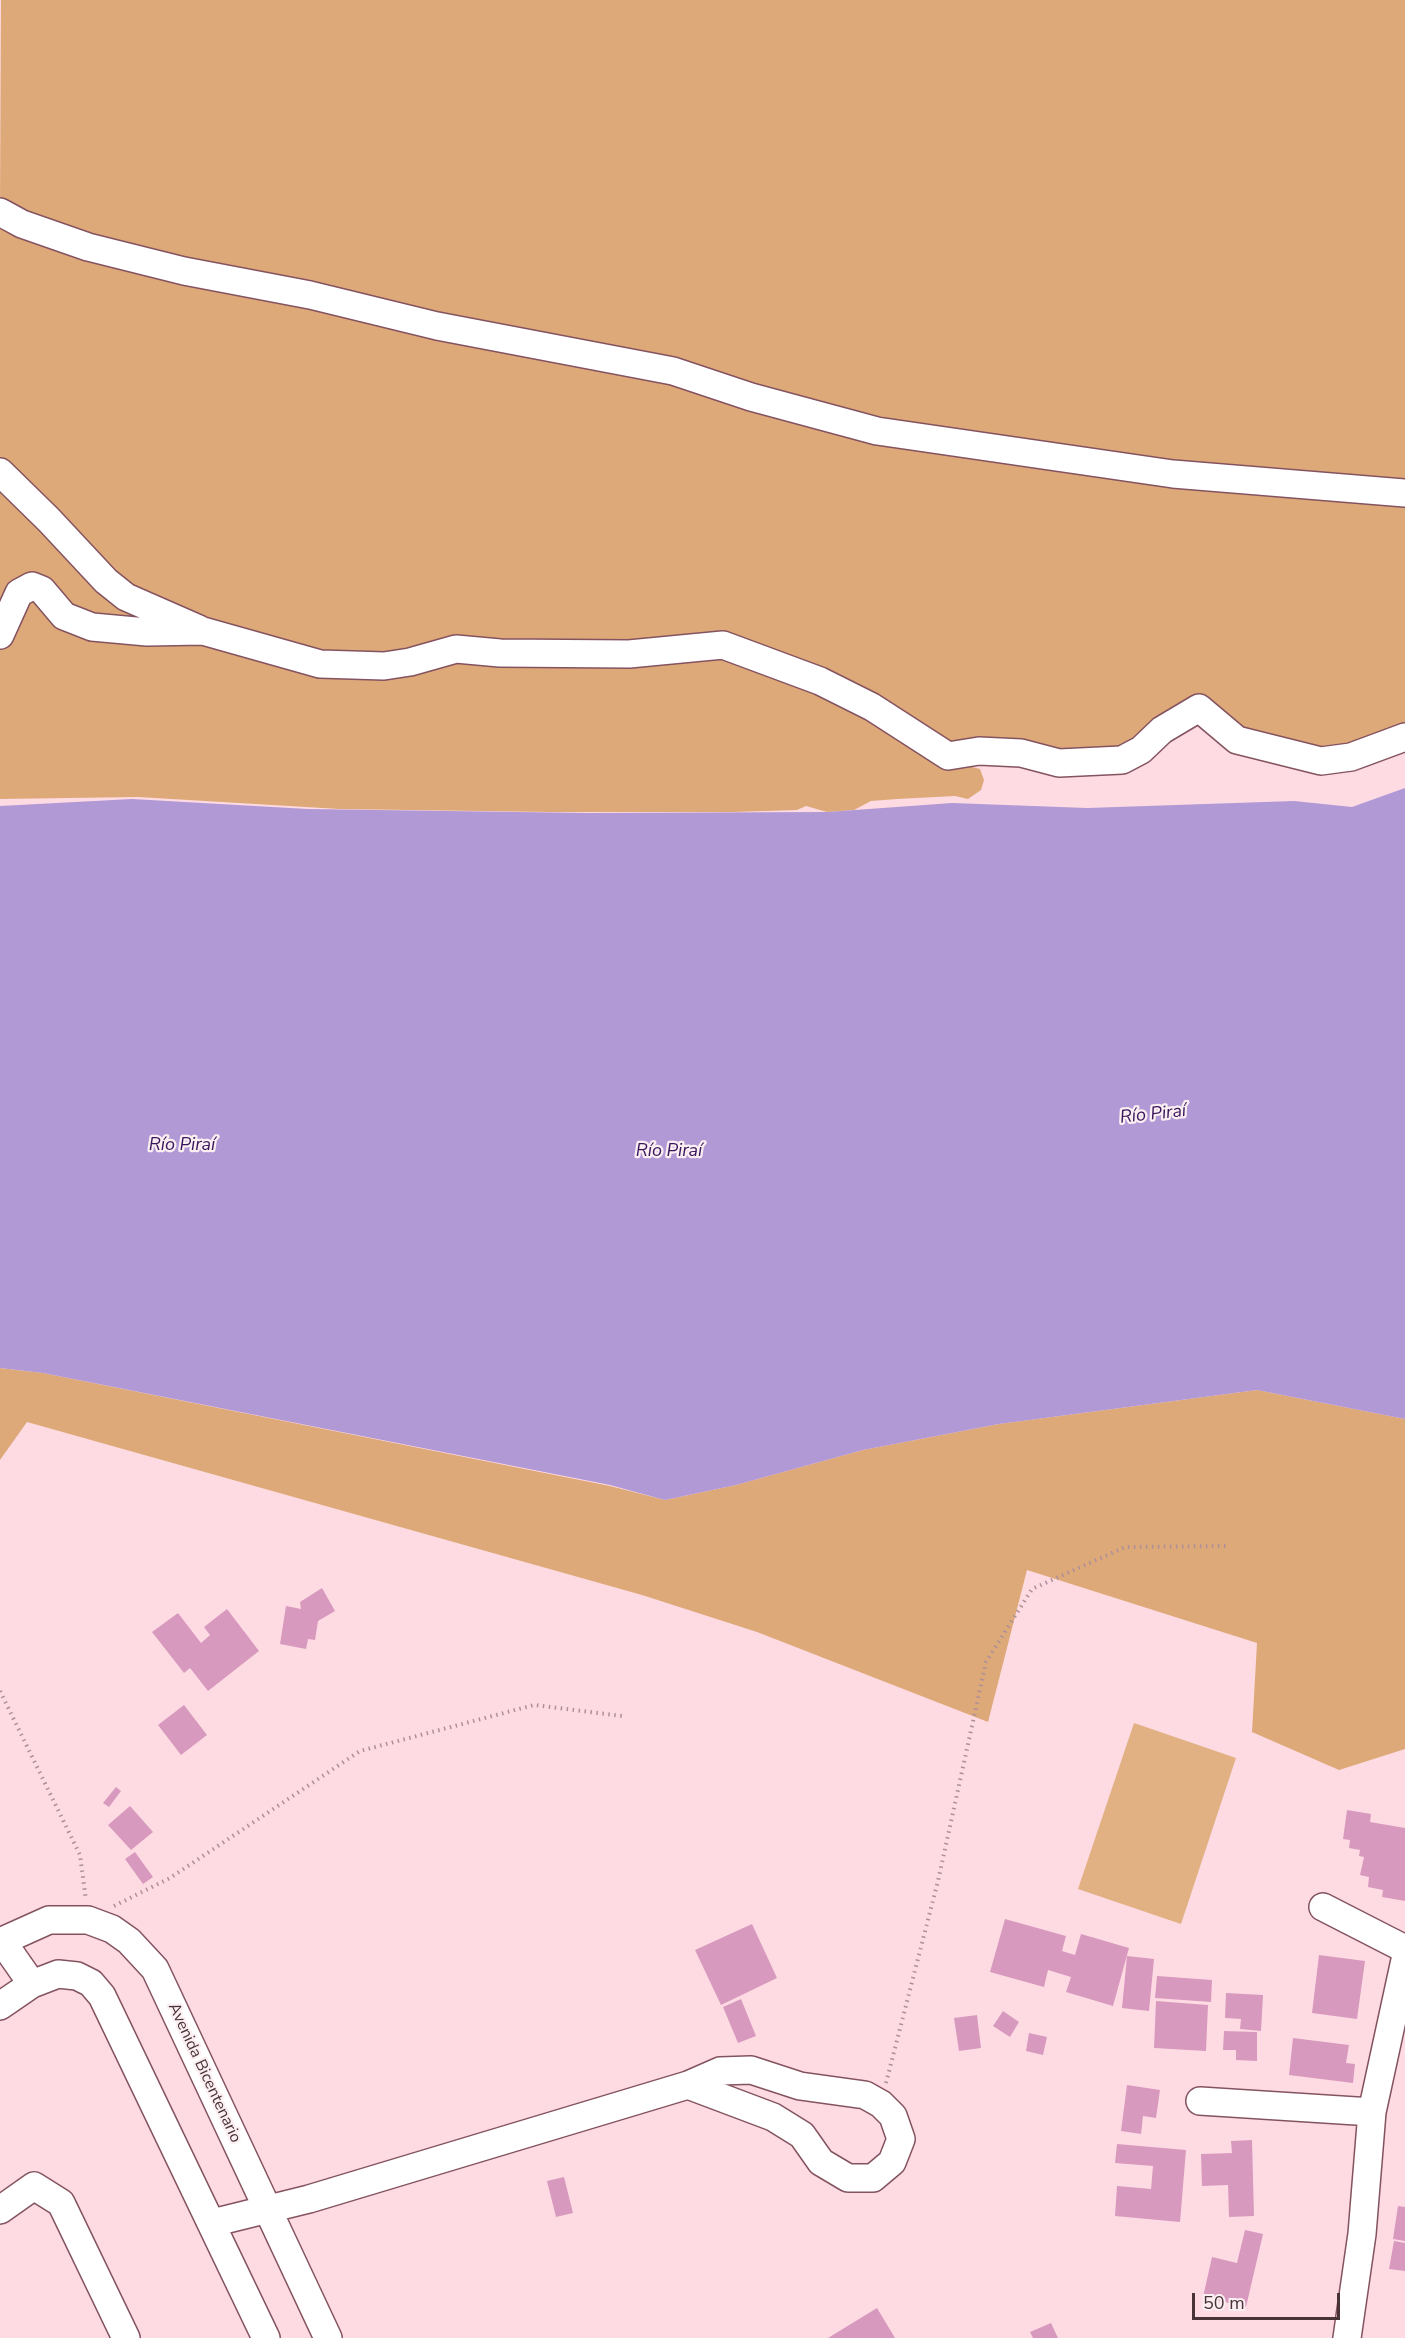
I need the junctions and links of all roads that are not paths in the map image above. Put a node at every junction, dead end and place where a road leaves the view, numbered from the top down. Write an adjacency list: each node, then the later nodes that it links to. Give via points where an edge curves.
1 (0, 212): 3 (street, via 22,224 88,247 184,271 673,372 878,431 1173,474)
2 (0, 472): 4 (street, via 126,597)
3 (1405, 493)
4 (203, 631): 5 (street, via 147,632 92,627 64,616 42,590 32,586 20,593); 6 (street, via 320,664 384,666 456,649 629,654 723,645 820,681 872,707 948,756 979,751 1021,753 1059,763 1122,760 1199,708 1237,740 1321,761 1351,757)
5 (0, 635)
6 (1405, 737)
7 (1323, 1906): 9 (street)
8 (1, 1941): 11 (street); 17 (street, Avenida Bicentenario, via 49,1920 88,1920 129,1941 155,1969)
9 (1405, 1949)
10 (1405, 1960): 15 (street)
11 (32, 1984): 12 (street); 18 (street, via 58,1974 77,1976 91,1983 102,1996)
12 (0, 2006)
13 (688, 2085): 13 (street, via 773,2117 802,2135 821,2162 848,2178 873,2178 892,2162 901,2139 893,2116 865,2095 800,2086 751,2070 720,2071); 17 (street)
14 (1200, 2101): 15 (street)
15 (1372, 2112): 22 (street, via 1362,2234)
16 (0, 2210): 19 (street, via 34,2186 62,2203)
17 (267, 2211): 18 (street); 21 (street, Avenida Bicentenario)
18 (212, 2223): 20 (street)
19 (126, 2338)
20 (266, 2338)
21 (328, 2338)
22 (1347, 2338)

